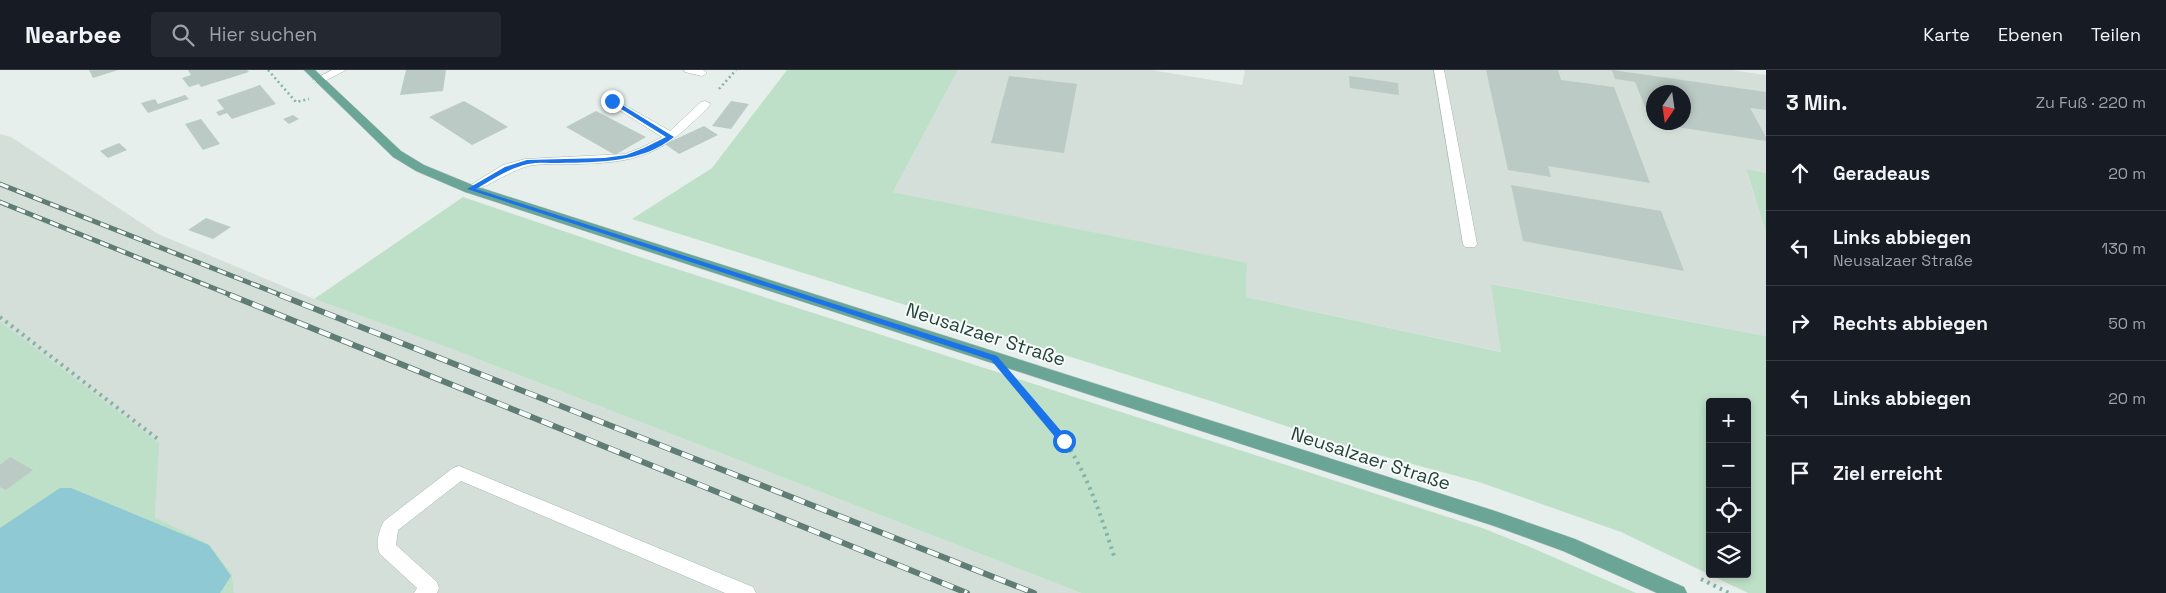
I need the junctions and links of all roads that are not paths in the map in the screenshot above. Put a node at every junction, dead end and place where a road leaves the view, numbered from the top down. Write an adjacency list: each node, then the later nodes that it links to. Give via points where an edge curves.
1 (341, 70): 5 (street)
2 (689, 70): 4 (street)
3 (1439, 70): 10 (street)
4 (702, 73)
5 (314, 75): 9 (main road, Neusalzaer Straße, via 397,154 420,168)
6 (612, 101): 8 (street)
7 (705, 104): 8 (street)
8 (671, 137): 9 (street, via 627,156 604,160 529,162 507,168)
9 (470, 189): 13 (main road, Neusalzaer Straße, via 1495,519 1569,545)
10 (1470, 244)
11 (430, 591): 12 (street, via 386,548 390,526 458,473)
12 (746, 593)
13 (1677, 593)

